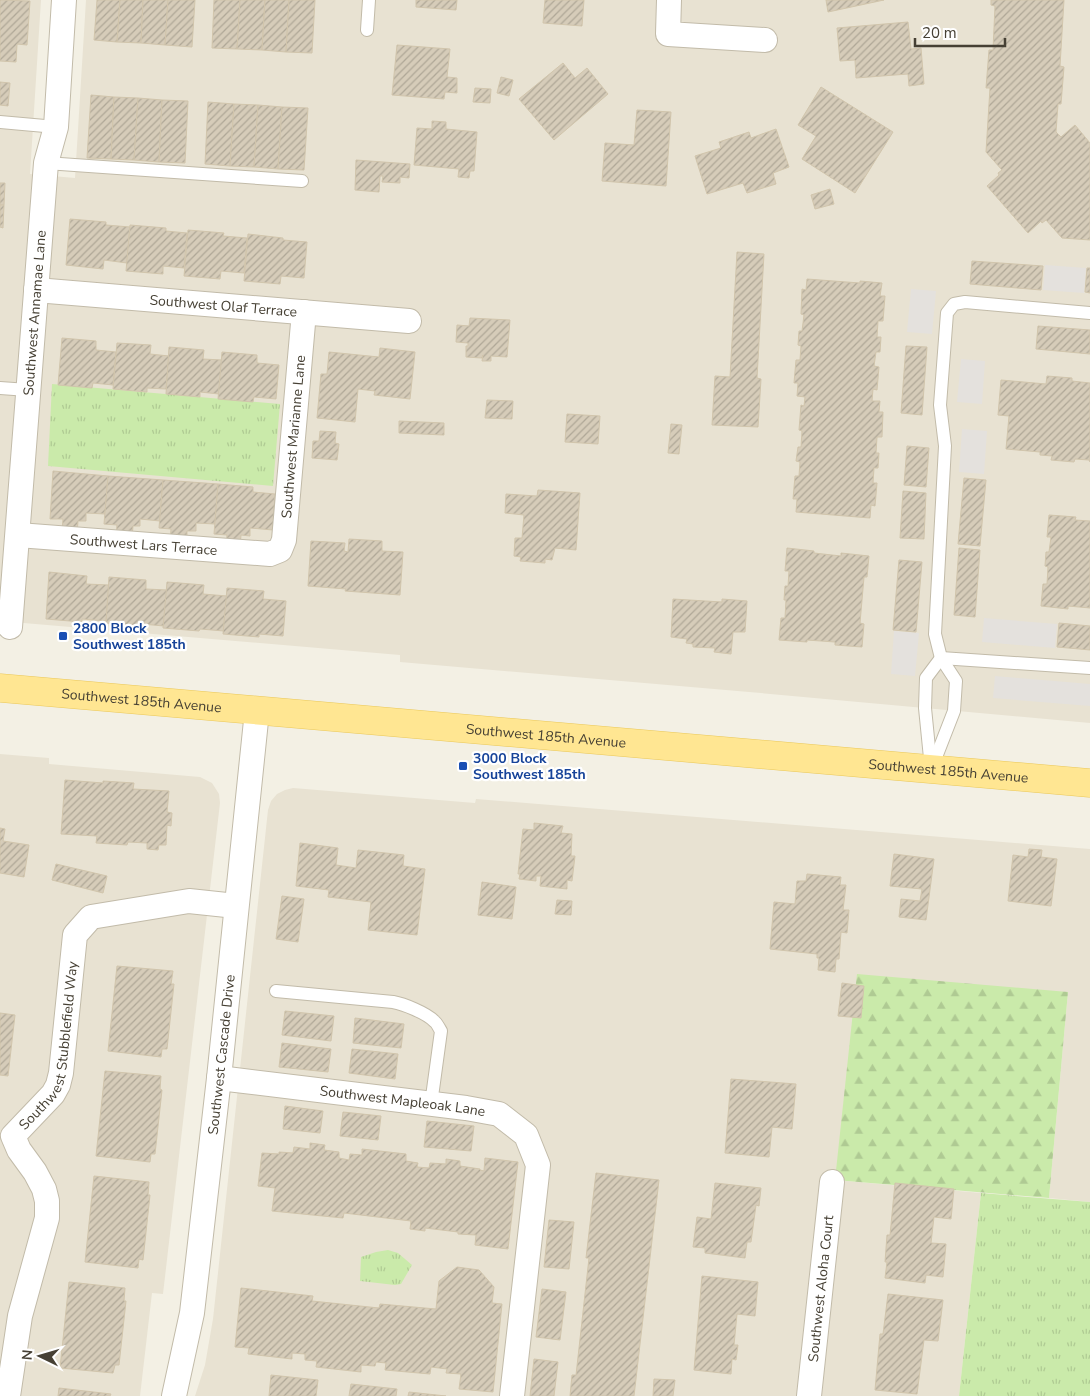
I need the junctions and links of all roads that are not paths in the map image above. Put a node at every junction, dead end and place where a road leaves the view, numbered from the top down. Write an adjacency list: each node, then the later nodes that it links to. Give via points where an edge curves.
1 (64, 0): 7 (street, Southwest Annamae Lane)
2 (369, 0): 4 (lane)
3 (669, 0): 5 (street, via 668,34)
4 (367, 30)
5 (765, 40)
6 (0, 122): 7 (lane)
7 (56, 127): 8 (street, Southwest Annamae Lane)
8 (46, 163): 9 (lane); 10 (street, Southwest Annamae Lane)
9 (302, 181)
10 (36, 290): 11 (street, Southwest Olaf Terrace); 15 (street, Southwest Annamae Lane)
11 (304, 312): 13 (street, Southwest Olaf Terrace); 17 (street, Southwest Marianne Lane, via 284,540 280,550)
12 (1090, 313): 19 (lane, via 966,302 954,304 947,313 940,405 945,446 935,634)
13 (409, 321)
14 (0, 388): 15 (lane)
15 (28, 390): 16 (street, Southwest Annamae Lane)
16 (18, 535): 17 (street, Southwest Lars Terrace); 18 (street, Southwest Annamae Lane)
17 (270, 554)
18 (10, 627)
19 (941, 658): 20 (lane); 23 (lane, via 926,678 925,708); 23 (lane, via 956,681 954,711)
20 (1090, 668)
21 (0, 688): 22 (main road, Southwest 185th Avenue)
22 (257, 711): 23 (main road, Southwest 185th Avenue); 25 (street, Southwest Cascade Drive)
23 (931, 770): 24 (main road, Southwest 185th Avenue)
24 (1090, 783)
25 (236, 906): 27 (street, Southwest Cascade Drive); 29 (street, Southwest Stubblefield Way, via 189,901 91,917 75,935 58,1085 53,1094)
26 (276, 990): 28 (lane, via 393,1002 435,1021 441,1031)
27 (219, 1078): 28 (street, Southwest Mapleoak Lane); 32 (street, Southwest Cascade Drive, via 192,1313)
28 (431, 1104): 33 (street, Southwest Mapleoak Lane, via 499,1114 526,1135 538,1165)
29 (6, 1136): 31 (street, Southwest Stubblefield Way, via 35,1172 47,1201 47,1218 20,1316)
30 (832, 1182): 34 (street, Southwest Aloha Court)
31 (8, 1396)
32 (174, 1396)
33 (512, 1396)
34 (809, 1396)

